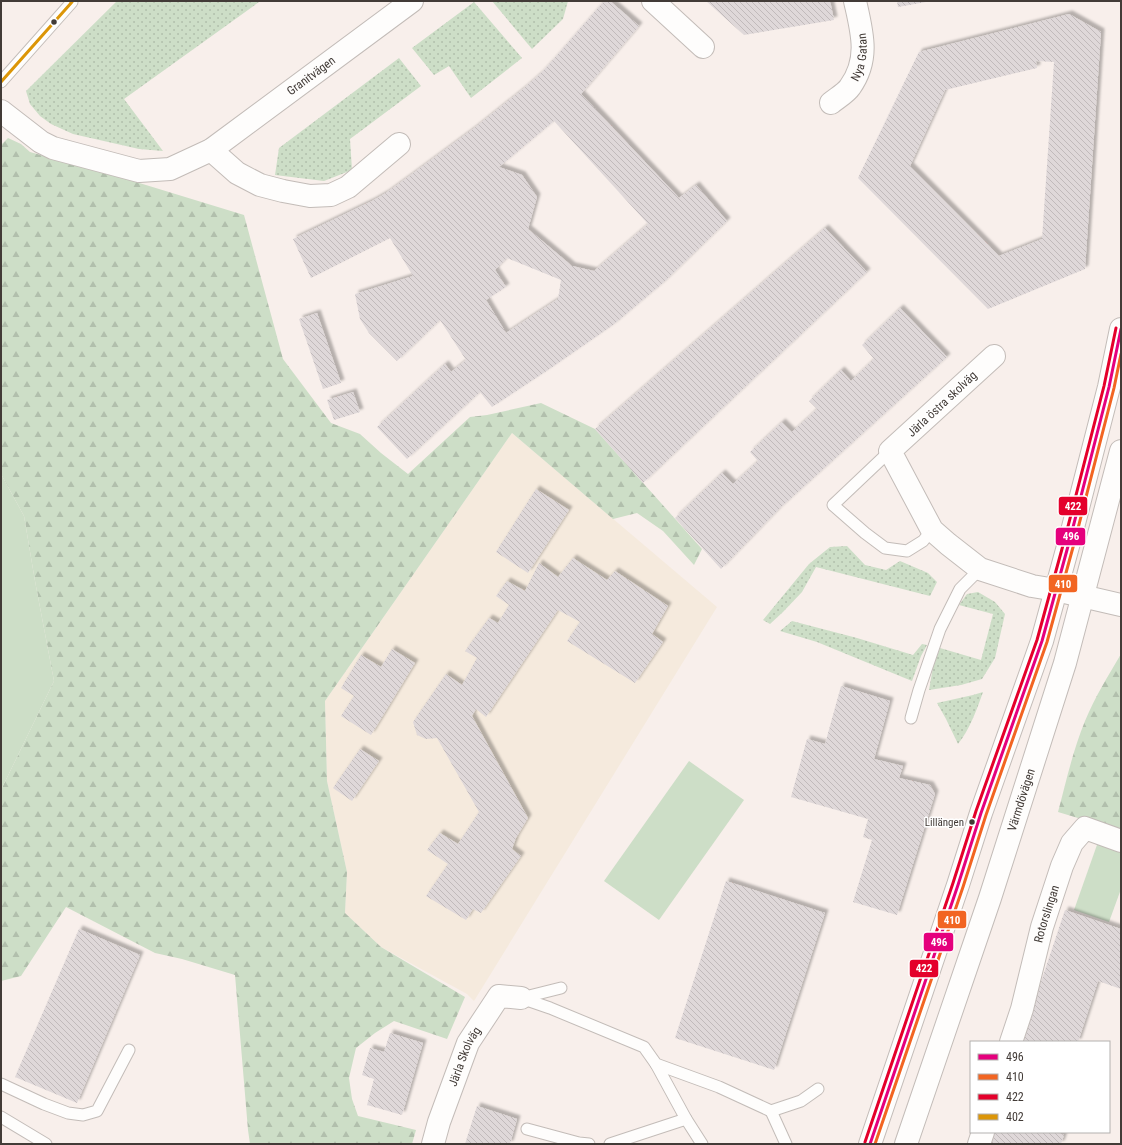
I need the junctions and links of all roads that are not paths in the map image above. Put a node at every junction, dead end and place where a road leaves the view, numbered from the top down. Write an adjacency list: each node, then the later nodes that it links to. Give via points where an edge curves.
1 (70, 1): 6 (lane, via 72,2)
2 (412, 1): 10 (street, Granitvägen)
3 (653, 1): 5 (street)
4 (855, 1): 7 (street, Nya Gatan, via 863,46 859,71 849,88)
5 (703, 46)
6 (1, 82)
7 (831, 103)
8 (1, 111): 10 (street, Granitvägen, via 41,142 53,148 139,170 170,169)
9 (399, 144): 10 (street, via 348,187 330,195 310,196 260,184 237,173)
10 (211, 150)
11 (1121, 329): 17 (street, via 1109,387)
12 (994, 356): 13 (street, Järla östra skolväg)
13 (890, 451): 15 (street); 15 (lane, Järla östra skolväg, via 834,505 885,548 907,551 923,541)
14 (1121, 451): 18 (street, Värmdövägen)
15 (932, 530): 16 (street)
16 (980, 569): 17 (street, via 1032,586); 20 (lane, via 960,589 940,629)
17 (1056, 590): 18 (street); 40 (street, via 1042,641 981,813)
18 (1083, 596): 19 (street); 41 (street, Värmdövägen, via 1065,663 992,890)
19 (1121, 605)
20 (911, 718)
21 (1121, 841): 24 (street, Rotorslingan, via 1085,828 1072,843 1042,927)
22 (561, 988): 23 (lane)
23 (521, 998): 26 (lane, via 644,1047); 35 (street, Järla Skolväg, via 499,996 468,1043)
24 (1011, 1041)
25 (128, 1050): 27 (lane, via 97,1110 83,1115 68,1113 44,1104)
26 (656, 1064): 29 (lane, via 719,1087); 31 (lane)
27 (1, 1084)
28 (818, 1089): 29 (lane, via 801,1101)
29 (771, 1111): 39 (lane)
30 (1, 1116): 34 (lane)
31 (686, 1119): 37 (lane); 38 (lane)
32 (527, 1129): 36 (lane)
33 (983, 1133): 42 (street)
34 (46, 1144)
35 (433, 1144)
36 (589, 1144)
37 (610, 1144)
38 (702, 1144)
39 (786, 1144)
40 (870, 1144)
41 (906, 1144)
42 (979, 1144)

